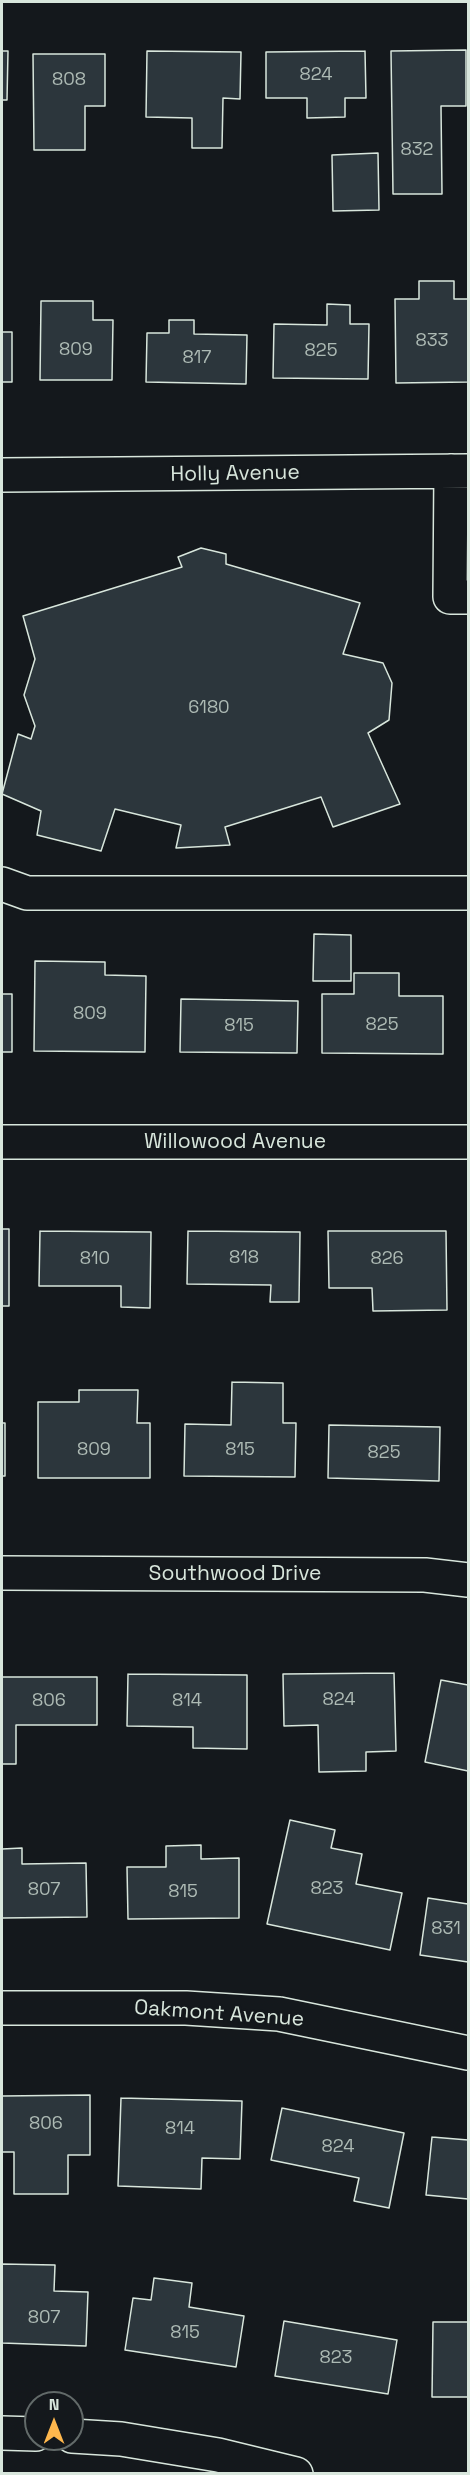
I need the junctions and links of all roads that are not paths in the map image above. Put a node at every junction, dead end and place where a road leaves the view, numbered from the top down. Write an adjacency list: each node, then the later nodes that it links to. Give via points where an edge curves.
1 (460, 471): 2 (street, Holly Avenue); 3 (street, via 450,597)
2 (2, 475)
3 (468, 597)
4 (2, 885): 5 (street, via 27,893)
5 (468, 893)
6 (2, 1142): 7 (street, Willowood Avenue)
7 (468, 1142)
8 (2, 1573): 9 (street, Southwood Drive, via 402,1575)
9 (468, 1581)
10 (2, 2008): 11 (street, Oakmont Avenue, via 186,2008 279,2014)
11 (468, 2053)
12 (2, 2433): 13 (street)
13 (24, 2434)
14 (84, 2437): 15 (street, via 218,2455)
15 (296, 2474)

